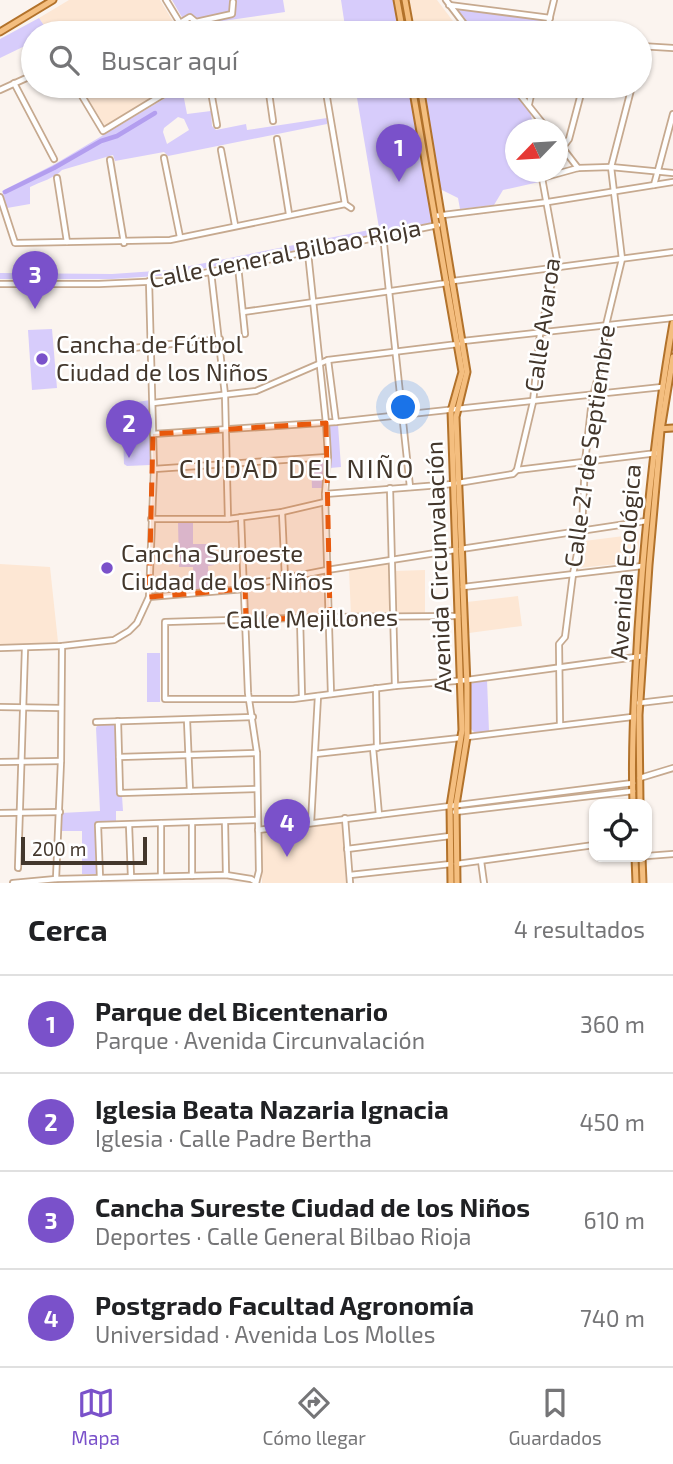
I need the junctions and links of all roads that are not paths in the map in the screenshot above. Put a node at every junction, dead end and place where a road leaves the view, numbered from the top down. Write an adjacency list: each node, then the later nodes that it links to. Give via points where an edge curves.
1 (53, 0): 8 (main road)
2 (166, 0): 10 (street)
3 (397, 0): 12 (main road)
4 (405, 0): 13 (main road)
5 (554, 0): 9 (street)
6 (233, 2): 11 (street, via 232,14)
7 (447, 2): 9 (street); 14 (street)
8 (43, 3): 16 (main road)
9 (550, 18): 15 (street)
10 (179, 21)
11 (200, 21)
12 (401, 21)
13 (409, 21)
14 (462, 21)
15 (549, 21)
16 (0, 32)
17 (652, 47): 18 (street)
18 (673, 48)
19 (21, 80): 20 (street)
20 (14, 83): 21 (street); 22 (street)
21 (0, 90)
22 (21, 96)
23 (22, 98): 45 (street)
24 (83, 98): 25 (street, via 103,131)
25 (157, 98)
26 (212, 98): 39 (street)
27 (270, 98): 38 (street)
28 (327, 98): 57 (street)
29 (415, 98): 60 (main road, Avenida Circunvalación)
30 (422, 98): 60 (main road, Avenida Circunvalación)
31 (524, 98): 35 (street)
32 (530, 98): 35 (street)
33 (580, 98): 41 (street)
34 (629, 98): 47 (street, Calle 21 de Septiembre)
35 (529, 104): 37 (street)
36 (673, 114): 49 (street)
37 (540, 119)
38 (274, 121)
39 (217, 125)
40 (277, 139): 59 (street)
41 (568, 140)
42 (221, 150): 61 (street)
43 (568, 156): 48 (street)
44 (164, 158): 64 (street)
45 (54, 159)
46 (110, 160): 66 (street)
47 (611, 167): 48 (street); 49 (street); 54 (street, Calle 21 de Septiembre)
48 (578, 169): 56 (street, Calle Avaroa, via 542,178)
49 (658, 170): 50 (street); 53 (street)
50 (673, 173)
51 (57, 178): 65 (street)
52 (673, 182): 53 (street, Calle General Bilbao Rioja)
53 (654, 185): 54 (street, Calle General Bilbao Rioja)
54 (614, 190): 56 (street, Calle General Bilbao Rioja); 69 (street, Calle 21 de Septiembre)
55 (0, 197): 65 (street, via 15,243)
56 (548, 202): 60 (street, Calle General Bilbao Rioja); 71 (street, Calle Avaroa)
57 (345, 204): 58 (street); 59 (street)
58 (351, 208)
59 (289, 214): 61 (street)
60 (439, 215): 62 (main road, Avenida Circunvalación)
61 (235, 225): 64 (street)
62 (441, 225): 63 (street, Calle General Bilbao Rioja); 74 (main road, Avenida Circunvalación)
63 (383, 235): 68 (street, Calle General Bilbao Rioja); 76 (street)
64 (180, 237): 66 (street)
65 (68, 243): 66 (street)
66 (124, 243)
67 (673, 252): 69 (street)
68 (308, 253): 70 (street, Calle General Bilbao Rioja); 77 (street)
69 (622, 259): 71 (street); 81 (street, Calle 21 de Septiembre)
70 (238, 266): 72 (street, Calle General Bilbao Rioja); 78 (street)
71 (556, 269): 74 (street); 83 (street, Calle Avaroa)
72 (211, 272): 73 (street, Calle General Bilbao Rioja); 84 (street)
73 (149, 281): 75 (street, Calle General Bilbao Rioja); 86 (street)
74 (451, 282): 76 (street); 85 (main road, Avenida Circunvalación)
75 (0, 284)
76 (389, 290): 77 (street); 88 (street)
77 (314, 302): 78 (street); 91 (street)
78 (243, 312): 82 (street)
79 (673, 318): 81 (street)
80 (673, 323): 92 (main road, Avenida Ecológica)
81 (606, 325): 83 (street); 93 (street, Calle 21 de Septiembre)
82 (245, 334)
83 (540, 334): 85 (street); 95 (street, Calle Avaroa)
84 (220, 339): 86 (street); 94 (street)
85 (461, 343): 88 (street); 97 (main road, Avenida Circunvalación, via 467,372)
86 (151, 346): 87 (street); 96 (street)
87 (123, 349)
88 (395, 352): 90 (street); 98 (street)
89 (673, 357): 102 (main road, Avenida Ecológica)
90 (328, 360): 91 (street); 99 (street)
91 (321, 362): 94 (street, via 256,391); 100 (street)
92 (662, 387): 93 (street); 102 (main road, Avenida Ecológica)
93 (593, 394): 95 (street); 107 (street, Calle 21 de Septiembre)
94 (225, 395): 96 (street); 103 (street)
95 (533, 402): 97 (street); 110 (street, Calle Avaroa)
96 (153, 403): 104 (street)
97 (454, 411): 98 (street); 111 (main road, Avenida Circunvalación)
98 (402, 416): 99 (street); 112 (street)
99 (336, 422): 100 (street)
100 (326, 423): 103 (street); 106 (street)
101 (673, 428): 102 (main road)
102 (658, 429): 105 (main road, Avenida Ecológica)
103 (226, 430): 104 (street); 108 (street)
104 (153, 434): 109 (street)
105 (655, 453): 107 (street); 120 (main road, Avenida Ecológica); 139 (main road, Avenida Ecológica)
106 (328, 457): 108 (street); 114 (street)
107 (584, 462): 110 (street); 121 (street, Calle 21 de Septiembre)
108 (227, 464): 109 (street); 119 (street)
109 (154, 469): 118 (street)
110 (517, 470): 111 (street)
111 (456, 483): 112 (street); 122 (main road, Avenida Circunvalación)
112 (410, 487): 113 (street)
113 (390, 488): 114 (street); 123 (street)
114 (325, 494): 115 (street)
115 (325, 502): 116 (street); 125 (street)
116 (282, 512): 117 (street); 127 (street)
117 (241, 517): 119 (street); 128 (street)
118 (151, 519): 119 (street); 130 (street)
119 (228, 519)
120 (646, 521): 121 (street); 124 (main road, Avenida Ecológica)
121 (582, 529): 122 (street); 126 (street, Calle 21 de Septiembre)
122 (458, 549): 123 (street); 129 (main road, Avenida Circunvalación); 131 (main road, Avenida Circunvalación)
123 (391, 559): 125 (street); 133 (street)
124 (642, 566): 126 (street); 139 (main road, Avenida Ecológica)
125 (327, 569): 127 (street); 132 (street)
126 (573, 574): 129 (street); 140 (street, Calle 21 de Septiembre)
127 (285, 578): 128 (street)
128 (245, 587): 130 (street); 135 (street)
129 (462, 587): 141 (main road, Avenida Circunvalación)
130 (149, 597): 136 (street, via 136,623 120,637)
131 (458, 616): 133 (street, Calle Mejillones); 141 (main road, Avenida Circunvalación)
132 (330, 617): 133 (street, Calle Mejillones); 134 (street, Calle Mejillones); 144 (street)
133 (393, 617): 142 (street)
134 (300, 618): 135 (street, Calle Mejillones); 147 (street)
135 (246, 620): 146 (street); 146 (street, Calle Mejillones, via 165,622 165,699)
136 (62, 646): 138 (street); 152 (street)
137 (0, 648): 138 (street)
138 (24, 649): 151 (street)
139 (640, 656): 140 (street); 149 (main road, Avenida Ecológica); 153 (main road, Avenida Ecológica)
140 (559, 667): 141 (street); 158 (street, Calle 21 de Septiembre)
141 (464, 680): 142 (street); 159 (main road, Avenida Circunvalación)
142 (395, 686): 143 (street)
143 (376, 688): 144 (street); 160 (street)
144 (331, 694): 145 (street)
145 (318, 696): 147 (street); 162 (street)
146 (250, 697): 147 (street); 154 (street)
147 (302, 697)
148 (673, 699): 149 (street)
149 (639, 704): 169 (main road, Avenida Ecológica)
150 (0, 707): 151 (street)
151 (23, 707): 152 (street); 167 (street)
152 (61, 708): 165 (street)
153 (632, 717): 158 (street); 170 (main road, Avenida Ecológica)
154 (253, 718): 155 (street); 161 (street)
155 (187, 720): 156 (street); 163 (street)
156 (118, 721): 157 (street); 164 (street)
157 (96, 722)
158 (559, 725): 159 (street)
159 (464, 737): 160 (street); 176 (main road, Avenida Circunvalación)
160 (375, 748): 162 (street); 180 (street)
161 (257, 753): 163 (street); 171 (street)
162 (315, 754): 186 (street)
163 (188, 755): 164 (street); 172 (street)
164 (119, 757): 172 (street, via 120,793)
165 (61, 761): 167 (street); 177 (street)
166 (0, 762): 167 (street)
167 (22, 762): 179 (street)
168 (673, 768): 169 (street)
169 (640, 778): 175 (main road, Avenida Ecológica)
170 (633, 783): 173 (main road, Avenida Ecológica); 176 (street)
171 (257, 789): 172 (street); 182 (street)
172 (190, 791)
173 (633, 791): 174 (main road, Avenida Ecológica); 176 (street)
174 (633, 799)
175 (640, 799)
176 (451, 808): 180 (street); 189 (main road, Avenida Circunvalación); 197 (main road, Avenida Circunvalación)
177 (60, 812): 179 (street); 204 (street)
178 (0, 813): 179 (street)
179 (20, 813): 198 (street)
180 (379, 815): 181 (street)
181 (345, 818): 186 (street); 191 (street)
182 (258, 820): 183 (street); 188 (street)
183 (225, 822): 185 (street); 199 (street)
184 (161, 823): 185 (street); 187 (street); 201 (street)
185 (192, 823): 202 (street)
186 (311, 823): 188 (street)
187 (129, 825): 203 (street); 205 (street, via 98,825)
188 (258, 830): 207 (street)
189 (450, 836): 191 (street); 197 (main road, Avenida Circunvalación)
190 (589, 846): 194 (street)
191 (347, 849): 200 (street)
192 (673, 855): 193 (street)
193 (652, 856)
194 (481, 861): 197 (street); 211 (street)
195 (635, 862): 212 (main road)
196 (645, 862): 213 (main road)
197 (454, 864): 200 (street); 209 (main road, Avenida Circunvalación); 210 (main road, Avenida Circunvalación)
198 (18, 867)
199 (226, 875): 202 (street); 207 (street, via 251,878)
200 (349, 875): 208 (street)
201 (161, 876): 202 (street); 203 (street)
202 (192, 876)
203 (131, 877): 205 (street)
204 (57, 878): 205 (street); 206 (street)
205 (100, 878)
206 (13, 883)
207 (256, 883)
208 (350, 883)
209 (452, 883)
210 (457, 883)
211 (484, 883)
212 (636, 883)
213 (643, 883)

